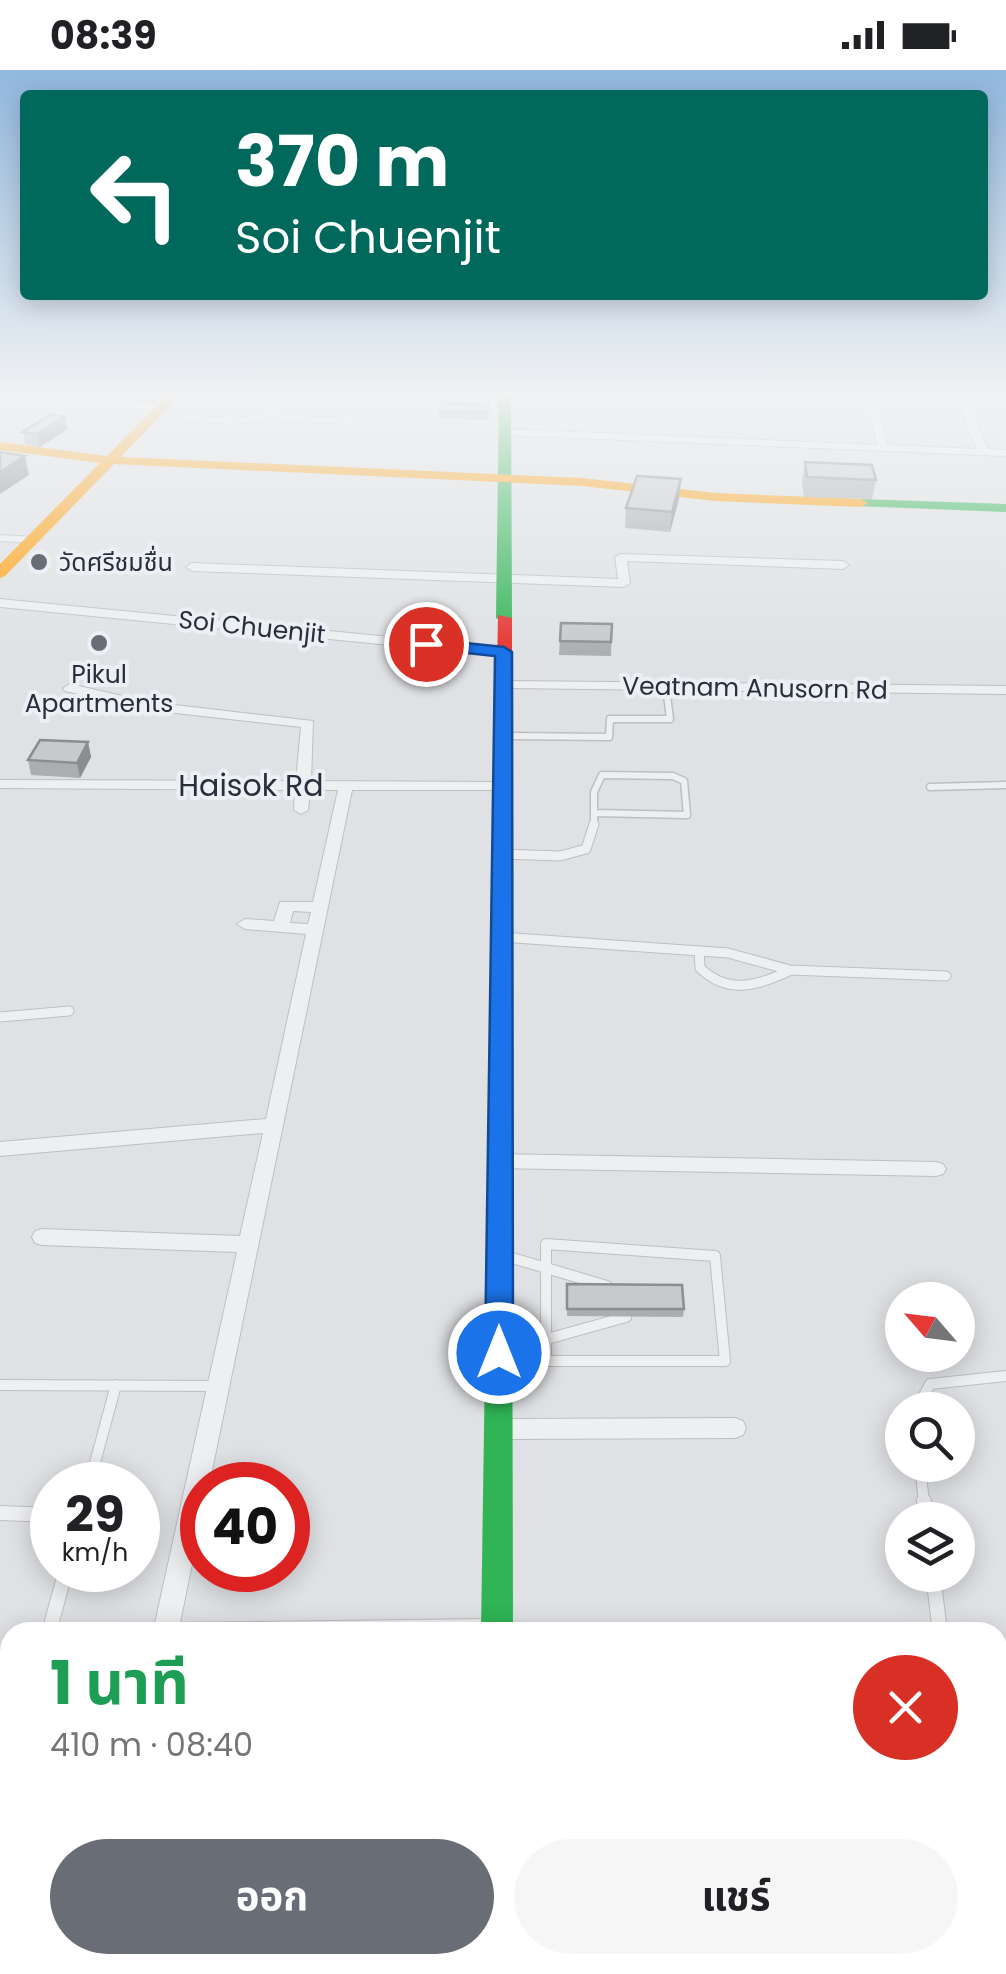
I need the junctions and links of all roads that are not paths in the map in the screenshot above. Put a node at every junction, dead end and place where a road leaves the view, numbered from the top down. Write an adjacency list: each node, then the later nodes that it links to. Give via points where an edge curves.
1 (88, 483): 6 (street)
2 (504, 483): 10 (street)
3 (590, 483): 4 (street, via 715,497)
4 (1006, 508)
5 (0, 538): 6 (street)
6 (32, 540): 9 (street)
7 (843, 566): 10 (street, via 621,558 624,583)
8 (192, 567): 10 (street)
9 (0, 573)
10 (504, 581): 12 (street)
11 (0, 603): 12 (street, Soi Chuenjit)
12 (504, 652): 13 (street)
13 (503, 686): 14 (street, Veatnam Anusorn Rd); 17 (street)
14 (666, 687): 16 (street, Veatnam Anusorn Rd); 17 (lane, via 670,719 610,719 609,736)
15 (70, 688): 19 (street, via 150,706 308,724)
16 (1006, 690)
17 (503, 736): 21 (street)
18 (0, 784): 19 (street, Haisok Rd)
19 (304, 786): 20 (street, Haisok Rd); 24 (street)
20 (346, 786): 21 (street, Haisok Rd); 27 (street)
21 (502, 786): 26 (street)
22 (1006, 786): 23 (lane)
23 (930, 787)
24 (301, 810)
25 (596, 813): 25 (lane, via 594,786 602,775 680,777 686,787 686,814); 26 (lane, via 592,843 576,853)
26 (502, 854): 31 (street)
27 (320, 908): 29 (street, via 277,905); 30 (street)
28 (245, 924): 29 (street)
29 (281, 927): 30 (street)
30 (316, 930): 37 (street)
31 (500, 937): 32 (lane); 39 (street)
32 (699, 950): 33 (lane); 33 (lane, via 700,968 722,986 759,985)
33 (790, 970): 34 (lane)
34 (946, 976)
35 (69, 1011): 36 (lane)
36 (0, 1017)
37 (274, 1125): 38 (street); 42 (street)
38 (0, 1149)
39 (500, 1161): 40 (street); 43 (street)
40 (936, 1169)
41 (42, 1237): 42 (street)
42 (248, 1244): 50 (street)
43 (499, 1254): 44 (lane); 46 (street)
44 (546, 1267): 45 (lane); 45 (lane, via 624,1292 626,1317); 45 (lane, via 546,1244 715,1256 726,1361 546,1361)
45 (546, 1340): 46 (lane)
46 (499, 1353): 53 (street)
47 (1006, 1376): 51 (lane, via 970,1376 930,1384)
48 (0, 1384): 49 (lane)
49 (116, 1385): 50 (lane); 54 (lane)
50 (218, 1386): 60 (street)
51 (926, 1392)
52 (735, 1428): 53 (street)
53 (498, 1430): 61 (street)
54 (95, 1462)
55 (0, 1513): 56 (lane)
56 (30, 1514)
57 (60, 1592): 59 (lane)
58 (935, 1592): 62 (lane)
59 (52, 1622)
60 (168, 1622)
61 (497, 1622)
62 (939, 1622)

